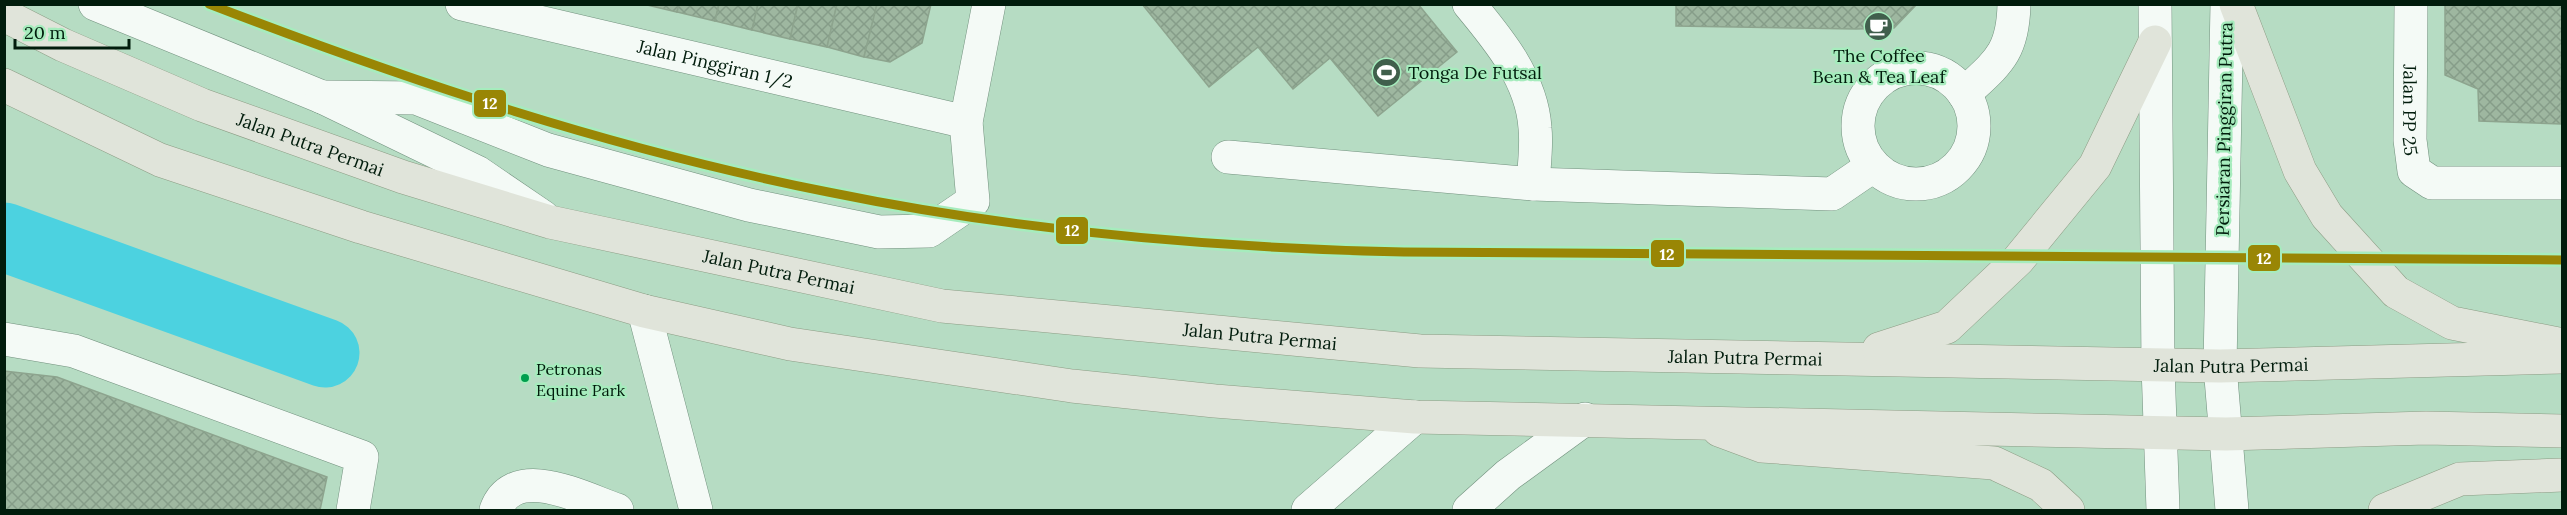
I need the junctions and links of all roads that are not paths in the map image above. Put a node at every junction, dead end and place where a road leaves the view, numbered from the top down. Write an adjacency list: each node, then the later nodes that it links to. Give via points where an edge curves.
1 (95, 4): 14 (street)
2 (989, 4): 15 (street)
3 (1469, 4): 19 (street, via 1496,37 1527,88 1535,128)
4 (2014, 4): 13 (street, via 2014,28 2002,58)
5 (2155, 4): 11 (street)
6 (2227, 4): 27 (street, Persiaran Pinggiran Putra)
7 (2236, 4): 23 (main road, via 2300,171 2327,216 2396,292 2452,322)
8 (2411, 4): 18 (street, Jalan PP 25, via 2410,140 2414,171 2432,183)
9 (463, 5): 15 (street, Jalan Pinggiran 1/2)
10 (4, 15): 20 (main road, Jalan Putra Permai, via 202,105 403,177)
11 (2156, 42): 24 (main road, via 2095,166 2018,260 1947,327); 26 (street)
12 (4, 85): 21 (main road, via 160,160 361,227)
13 (1964, 94): 17 (street, via 1972,111 1974,130 1959,165 1944,177 1926,184 1906,184 1888,178); 17 (street, via 1942,75 1914,68 1896,71 1879,81 1859,112 1858,131)
14 (322, 97): 15 (street, via 416,98 548,150 749,205 879,232 929,231 973,201); 20 (street, via 477,172)
15 (966, 122)
16 (1228, 157): 19 (street)
17 (1873, 166): 19 (street, via 1832,194)
18 (2562, 183)
19 (1533, 184)
20 (550, 222): 24 (main road, Jalan Putra Permai, via 942,306 1420,351)
21 (644, 311): 28 (main road, via 790,344 1072,386); 39 (street)
22 (4, 339): 36 (street, via 74,351 362,457)
23 (2562, 345)
24 (1854, 357): 26 (main road, Jalan Putra Permai)
25 (2562, 357): 27 (main road, Jalan Putra Permai)
26 (2158, 366): 27 (main road, Jalan Putra Permai); 31 (street)
27 (2220, 366): 33 (street, Persiaran Pinggiran Putra)
28 (1415, 417): 29 (main road); 40 (street)
29 (1585, 419): 30 (main road); 41 (street, via 1508,475)
30 (1700, 422): 31 (main road); 42 (main road, via 1762,446 1994,463 2042,485)
31 (2160, 431): 33 (main road); 43 (street)
32 (2562, 431): 33 (main road, via 2426,428)
33 (2226, 434): 44 (street, Persiaran Pinggiran Putra)
34 (2562, 475): 45 (main road, via 2460,479)
35 (545, 499): 37 (street, via 529,485 516,487 505,494); 38 (street)
36 (353, 510)
37 (496, 510)
38 (617, 510)
39 (696, 510)
40 (1308, 510)
41 (1469, 510)
42 (2067, 510)
43 (2163, 510)
44 (2232, 510)
45 (2385, 510)

